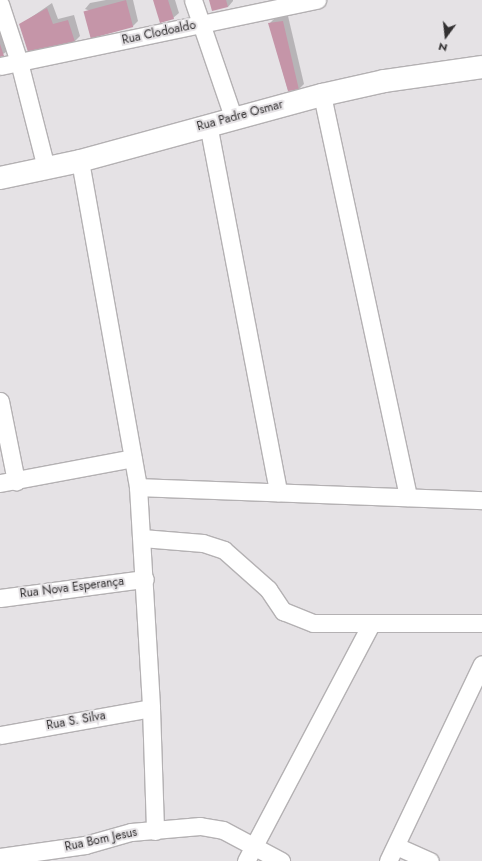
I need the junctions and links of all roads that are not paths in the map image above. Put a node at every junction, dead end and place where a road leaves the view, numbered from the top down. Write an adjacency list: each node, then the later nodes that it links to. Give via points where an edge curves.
1 (194, 0): 4 (street)
2 (317, 0): 4 (street, Rua Clodoaldo)
3 (0, 4): 5 (street)
4 (201, 24): 5 (street, Rua Clodoaldo); 9 (street)
5 (20, 62): 6 (street, Rua Clodoaldo); 12 (street)
6 (0, 66)
7 (482, 67): 8 (street, Rua Padre Osmar, via 384,81)
8 (322, 94): 9 (street, Rua Padre Osmar); 19 (street)
9 (233, 117): 10 (street, Rua Padre Osmar)
10 (208, 124): 11 (street, Rua Padre Osmar); 18 (street)
11 (80, 161): 12 (street, Rua Padre Osmar); 15 (street)
12 (46, 168): 13 (street, Rua Padre Osmar)
13 (0, 178)
14 (0, 401): 16 (street)
15 (133, 458): 16 (street); 17 (street)
16 (8, 482)
17 (138, 487): 18 (street); 21 (street)
18 (278, 492): 19 (street)
19 (408, 497): 20 (street)
20 (482, 500)
21 (142, 538): 22 (street); 25 (street, via 203,543 224,550 268,588 283,611 313,623)
22 (145, 579): 23 (street, Rua Nova Esperança); 27 (street)
23 (0, 598)
24 (482, 623): 25 (street)
25 (372, 624): 31 (street)
26 (482, 664): 30 (street)
27 (151, 708): 28 (street, Rua S. Silva); 29 (street)
28 (0, 735)
29 (155, 831): 31 (street, Rua Bom Jesus, via 200,826 222,830); 32 (street, Rua Bom Jesus, via 131,832 84,845)
30 (396, 846): 34 (street); 35 (street)
31 (249, 854): 33 (street, Rua Bom Jesus)
32 (0, 857)
33 (281, 861)
34 (388, 861)
35 (430, 861)

